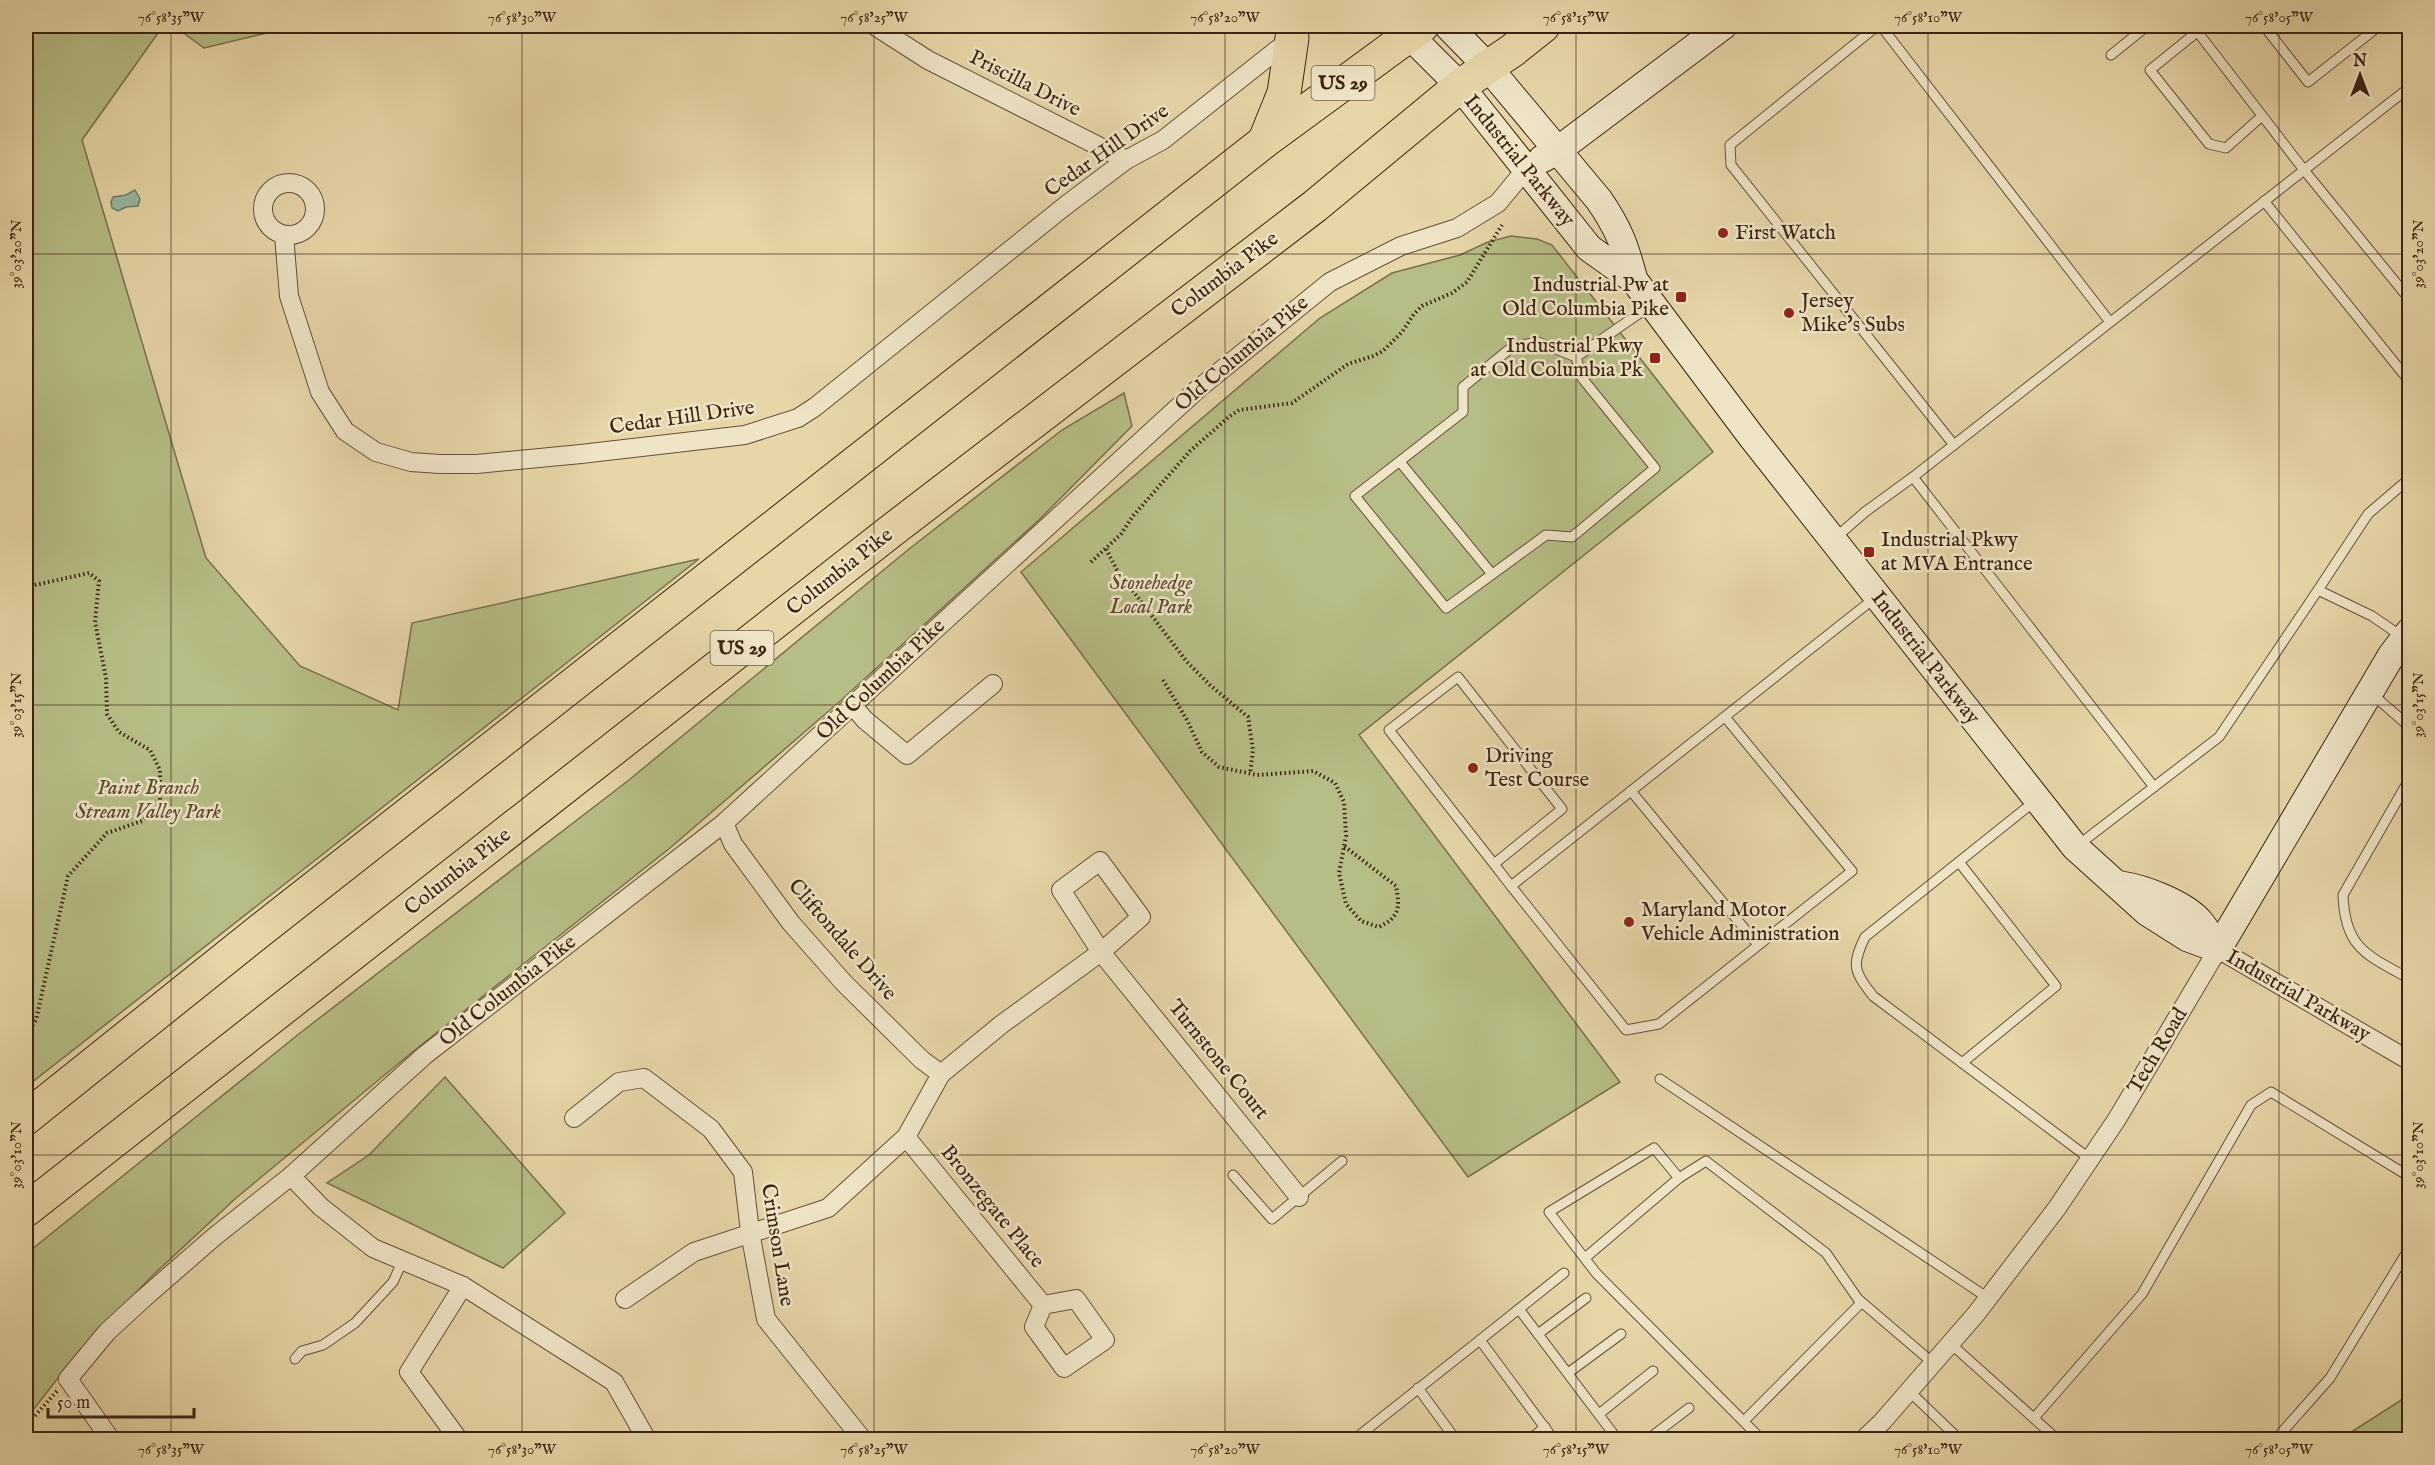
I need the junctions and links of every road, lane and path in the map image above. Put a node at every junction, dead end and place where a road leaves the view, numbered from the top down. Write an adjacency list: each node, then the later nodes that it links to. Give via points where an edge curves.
1 (875, 26): 21 (street, Priscilla Drive, via 928,60)
2 (1448, 26): 15 (street, Industrial Parkway)
3 (1486, 26): 13 (path)
4 (1543, 26): 15 (highway, Columbia Pike / US 29)
5 (1723, 26): 20 (street, Old Columbia Pike)
6 (1879, 26): 30 (lane); 33 (lane, via 1730,145 1731,165)
7 (2147, 26): 14 (lane)
8 (2264, 26): 9 (lane, via 2308,82)
9 (2379, 26)
10 (2195, 29): 18 (lane); 18 (lane, via 2150,70 2209,144 2226,148)
11 (1416, 30): 16 (street, Industrial Parkway); 19 (highway, US 29)
12 (1300, 32): 19 (highway, via 1284,93); 21 (street, Cedar Hill Drive, via 1163,140)
13 (1490, 32)
14 (2111, 55)
15 (1488, 67): 16 (highway, Columbia Pike / US 29); 20 (street, Industrial Parkway)
16 (1460, 86): 22 (street, Industrial Parkway); 81 (highway, Columbia Pike / US 29, via 1315,206 891,531)
17 (2409, 87): 23 (lane)
18 (2262, 116): 23 (lane)
19 (1264, 141): 71 (highway, US 29)
20 (1558, 150): 22 (street, Old Columbia Pike); 27 (street, Industrial Parkway, via 1612,220 1624,243)
21 (1126, 160): 26 (street, Cedar Hill Drive, via 798,418 722,438 477,464 411,462 376,452 345,431 320,392 289,296)
22 (1526, 169): 27 (street, Industrial Parkway, via 1589,248); 48 (street, Old Columbia Pike, via 1498,203 1457,228 1401,246 1321,289 1198,388)
23 (2304, 170): 24 (lane); 28 (lane)
24 (2264, 201): 30 (lane); 32 (lane)
25 (1502, 225): 38 (path, via 1462,287 1422,306 1383,351 1347,364 1292,403 1239,410 1230,416 1190,452)
26 (284, 235)
27 (1634, 280): 29 (street, Industrial Parkway)
28 (2409, 300)
29 (1652, 304): 31 (lane); 37 (street, Industrial Parkway)
30 (2110, 322): 33 (lane)
31 (1576, 357): 34 (lane, via 1538,342 1512,347 1463,387 1463,412); 40 (lane, via 1582,378 1655,468 1572,537 1546,535)
32 (2409, 382)
33 (1954, 445): 35 (lane)
34 (1400, 462): 40 (lane); 40 (lane, via 1355,496 1446,608)
35 (1913, 477): 37 (lane); 53 (lane)
36 (2409, 478): 42 (lane, via 2368,514)
37 (1833, 540): 43 (street, Industrial Parkway)
38 (1106, 549): 39 (path); 51 (path, via 1117,570 1187,662 1248,717 1253,750)
39 (1091, 562)
40 (1492, 574)
41 (26, 587): 66 (path, via 89,573 99,581 95,622 106,678 107,714 119,732 150,750 160,771 160,806 142,821 107,833 68,876 36,1020)
42 (2318, 590): 44 (lane); 53 (lane, via 2219,737)
43 (1877, 597): 49 (lane); 55 (street, Industrial Parkway)
44 (2407, 635): 47 (street, Tech Road)
45 (1163, 680): 51 (path, via 1202,752 1219,767)
46 (993, 684): 48 (street, via 907,755)
47 (2370, 692): 50 (lane); 63 (street, Tech Road)
48 (853, 706): 56 (street, Old Columbia Pike)
49 (1725, 717): 54 (lane); 62 (lane, via 1852,871)
50 (2409, 727)
51 (1250, 774): 57 (path, via 1313,771 1335,783 1344,802)
52 (2409, 778): 65 (lane, via 2343,895 2350,937 2367,954)
53 (2154, 787): 58 (lane)
54 (1631, 791): 61 (lane); 62 (lane)
55 (2037, 800): 58 (street, Industrial Parkway); 59 (lane)
56 (724, 823): 69 (street, Cliftondale Drive, via 733,843 791,923 844,983); 77 (street, Old Columbia Pike, via 425,1055)
57 (1344, 846): 57 (path, via 1339,873 1346,904 1361,921 1379,927 1392,921 1400,904 1396,886)
58 (2075, 847): 63 (street, Industrial Parkway, via 2116,884 2140,887 2198,920)
59 (1959, 862): 68 (lane, via 2056,986); 68 (lane, via 1865,937 1855,957 1858,977 1873,996)
60 (1494, 864): 60 (lane, via 1389,730 1458,677 1562,809); 61 (lane)
61 (1512, 886): 62 (lane, via 1626,1030 1659,1024)
62 (1758, 945)
63 (2218, 949): 67 (street, Industrial Parkway); 74 (street, Tech Road)
64 (1101, 952): 64 (street, via 1061,890 1100,861 1141,917); 69 (street); 80 (street, Turnstone Court)
65 (2409, 979)
66 (26, 1035)
67 (2409, 1060)
68 (1962, 1063): 74 (lane)
69 (941, 1074): 73 (street)
70 (1660, 1079): 90 (lane)
71 (26, 1118)
72 (574, 1118): 82 (street, Crimson Lane, via 619,1082 644,1078 711,1129 742,1172)
73 (906, 1137): 82 (street, via 828,1208); 92 (street, Bronzegate Place)
74 (2090, 1159): 90 (street, Tech Road)
75 (1342, 1161): 80 (lane)
76 (1233, 1174): 80 (lane, via 1272,1219)
77 (291, 1176): 85 (street, via 321,1207 373,1248); 102 (street, Old Columbia Pike, via 144,1298 107,1332)
78 (2409, 1177): 107 (lane, via 2271,1092 2251,1105 2142,1294)
79 (1679, 1178): 84 (lane); 84 (lane, via 1654,1148 1549,1212); 91 (lane, via 1706,1161 1826,1253)
80 (1299, 1197)
81 (26, 1210)
82 (750, 1232): 89 (street, via 694,1252); 114 (street, Crimson Lane, via 766,1319)
83 (2409, 1246): 125 (lane, via 2330,1378)
84 (1585, 1258): 108 (lane)
85 (403, 1260): 87 (street); 98 (lane, via 393,1282 355,1323 323,1345 302,1351)
86 (1564, 1274): 93 (lane)
87 (463, 1286): 111 (street, via 409,1372); 113 (street, via 614,1382)
88 (1586, 1298): 94 (lane)
89 (625, 1299)
90 (1988, 1299): 97 (street, Tech Road)
91 (1862, 1303): 99 (lane); 108 (lane)
92 (1043, 1305)
93 (1519, 1309): 94 (lane); 96 (lane)
94 (1538, 1334): 101 (lane)
95 (1621, 1334): 101 (lane)
96 (1480, 1340): 103 (lane); 110 (lane)
97 (1951, 1344): 99 (street, Tech Road); 107 (lane)
98 (295, 1359)
99 (1933, 1363): 104 (street, Tech Road)
100 (1653, 1371): 106 (lane)
101 (1568, 1373): 106 (lane)
102 (68, 1379): 109 (path); 112 (street)
103 (1418, 1388): 115 (lane); 116 (lane)
104 (1909, 1391): 122 (street, Tech Road); 123 (lane)
105 (1689, 1407): 120 (lane)
106 (1599, 1414): 119 (lane)
107 (2034, 1418): 124 (lane)
108 (1744, 1421): 121 (lane)
109 (26, 1426)
110 (1545, 1427): 117 (lane); 118 (lane)
111 (449, 1435)
112 (111, 1440)
113 (648, 1440)
114 (863, 1440)
115 (1357, 1440)
116 (1456, 1440)
117 (1529, 1440)
118 (1554, 1440)
119 (1618, 1440)
120 (1647, 1440)
121 (1762, 1440)
122 (1863, 1440)
123 (1960, 1440)
124 (2058, 1440)
125 (2275, 1440)

